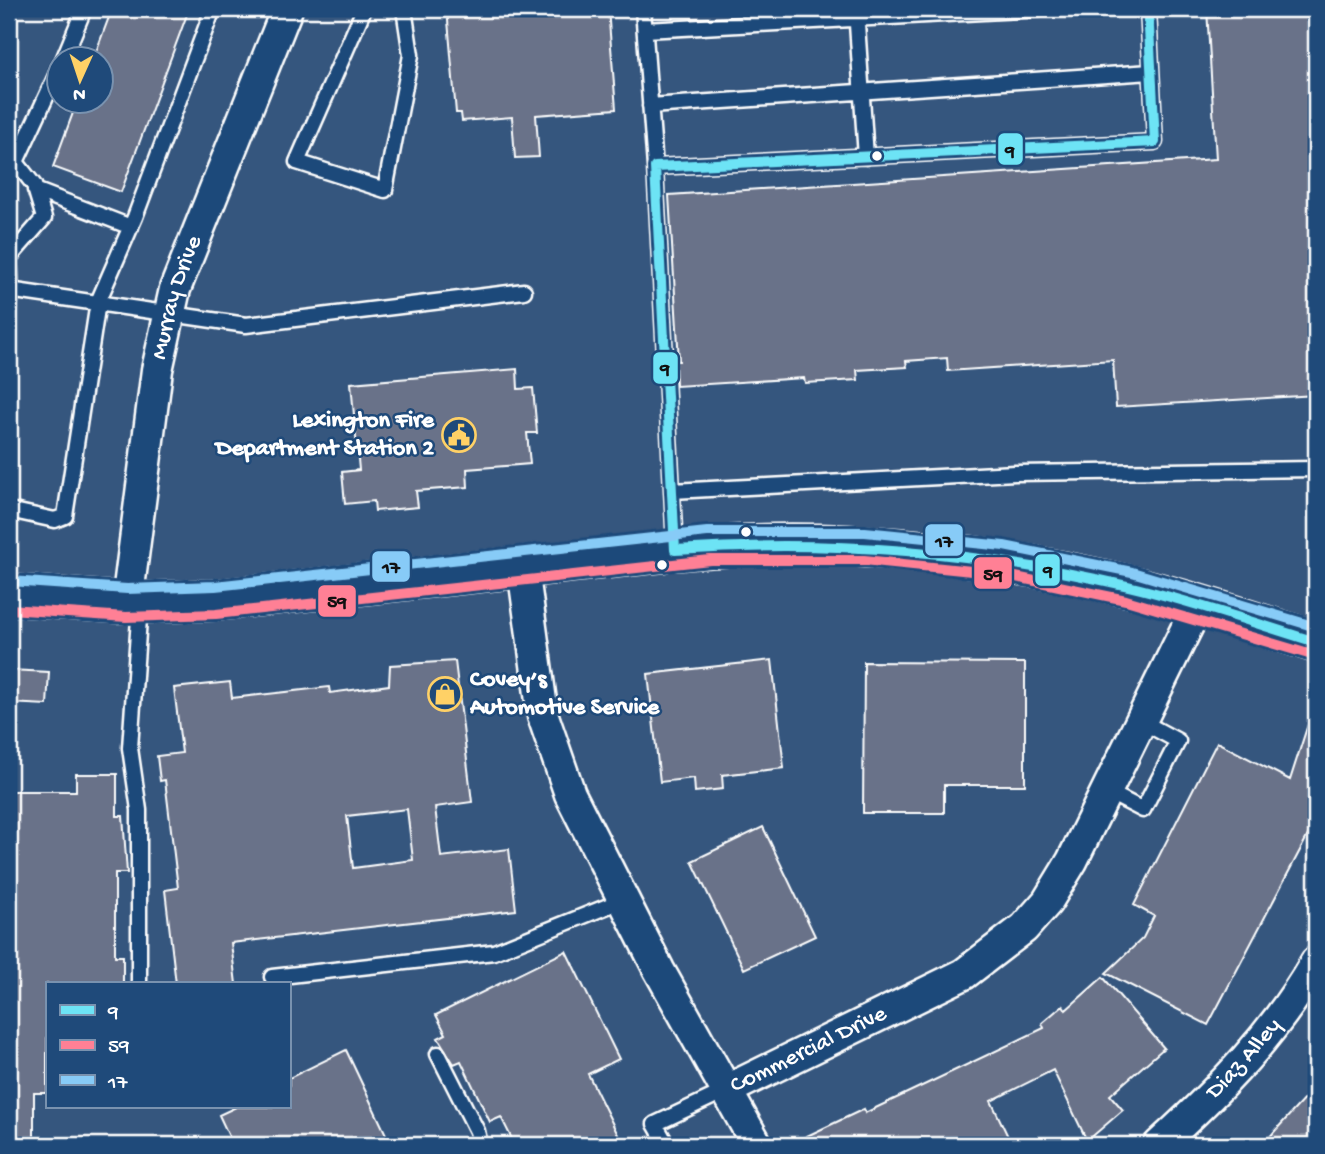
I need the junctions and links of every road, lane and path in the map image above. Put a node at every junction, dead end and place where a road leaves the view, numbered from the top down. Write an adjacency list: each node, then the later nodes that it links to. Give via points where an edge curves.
1 (84, 9): 11 (lane)
2 (213, 9): 19 (lane)
3 (286, 9): 25 (street, Murray Drive)
4 (365, 9): 5 (lane, via 297,162 385,190 411,55)
5 (404, 9)
6 (643, 9): 10 (lane)
7 (1040, 9): 9 (lane)
8 (1148, 9): 12 (lane)
9 (857, 14): 10 (lane); 13 (lane)
10 (645, 30): 15 (lane)
11 (69, 46)
12 (1151, 72): 13 (lane); 16 (lane, via 1155,142)
13 (862, 90): 15 (lane); 16 (lane)
14 (46, 97): 18 (lane, via 16,162)
15 (650, 106): 17 (lane)
16 (866, 157): 17 (lane)
17 (655, 167): 27 (lane)
18 (35, 190): 19 (lane); 20 (lane, via 44,218)
19 (131, 227): 23 (lane)
20 (9, 258): 21 (lane)
21 (10, 290): 23 (lane); 24 (lane)
22 (524, 291): 25 (lane, via 246,325)
23 (98, 302): 25 (lane); 28 (lane, via 65,516 55,520)
24 (9, 309)
25 (170, 311): 32 (street, Murray Drive, via 157,370)
26 (1316, 469): 27 (lane, via 1015,473)
27 (672, 491): 29 (lane)
28 (9, 510)
29 (668, 551): 30 (street); 33 (street, via 790,544 946,553 1016,562)
30 (523, 568): 32 (street, via 216,600); 37 (street, Commercial Drive, via 535,668 554,755)
31 (9, 595): 32 (street)
32 (133, 603): 40 (lane, via 130,748 139,810)
33 (1198, 605): 34 (street); 35 (street, Commercial Drive)
34 (1316, 642)
35 (1141, 721): 36 (street, Commercial Drive); 36 (lane, via 1178,741 1143,810)
36 (1107, 791): 42 (street, Commercial Drive, via 1047,902 1000,948 964,974)
37 (623, 900): 39 (lane, via 494,952); 42 (street, Commercial Drive)
38 (1316, 962): 46 (street, Diaz Alley, via 1269,1034)
39 (272, 977)
40 (139, 982)
41 (438, 1054): 43 (lane)
42 (727, 1090): 44 (lane, via 655,1124); 45 (street)
43 (480, 1145)
44 (667, 1145)
45 (757, 1145)
46 (1159, 1145)

